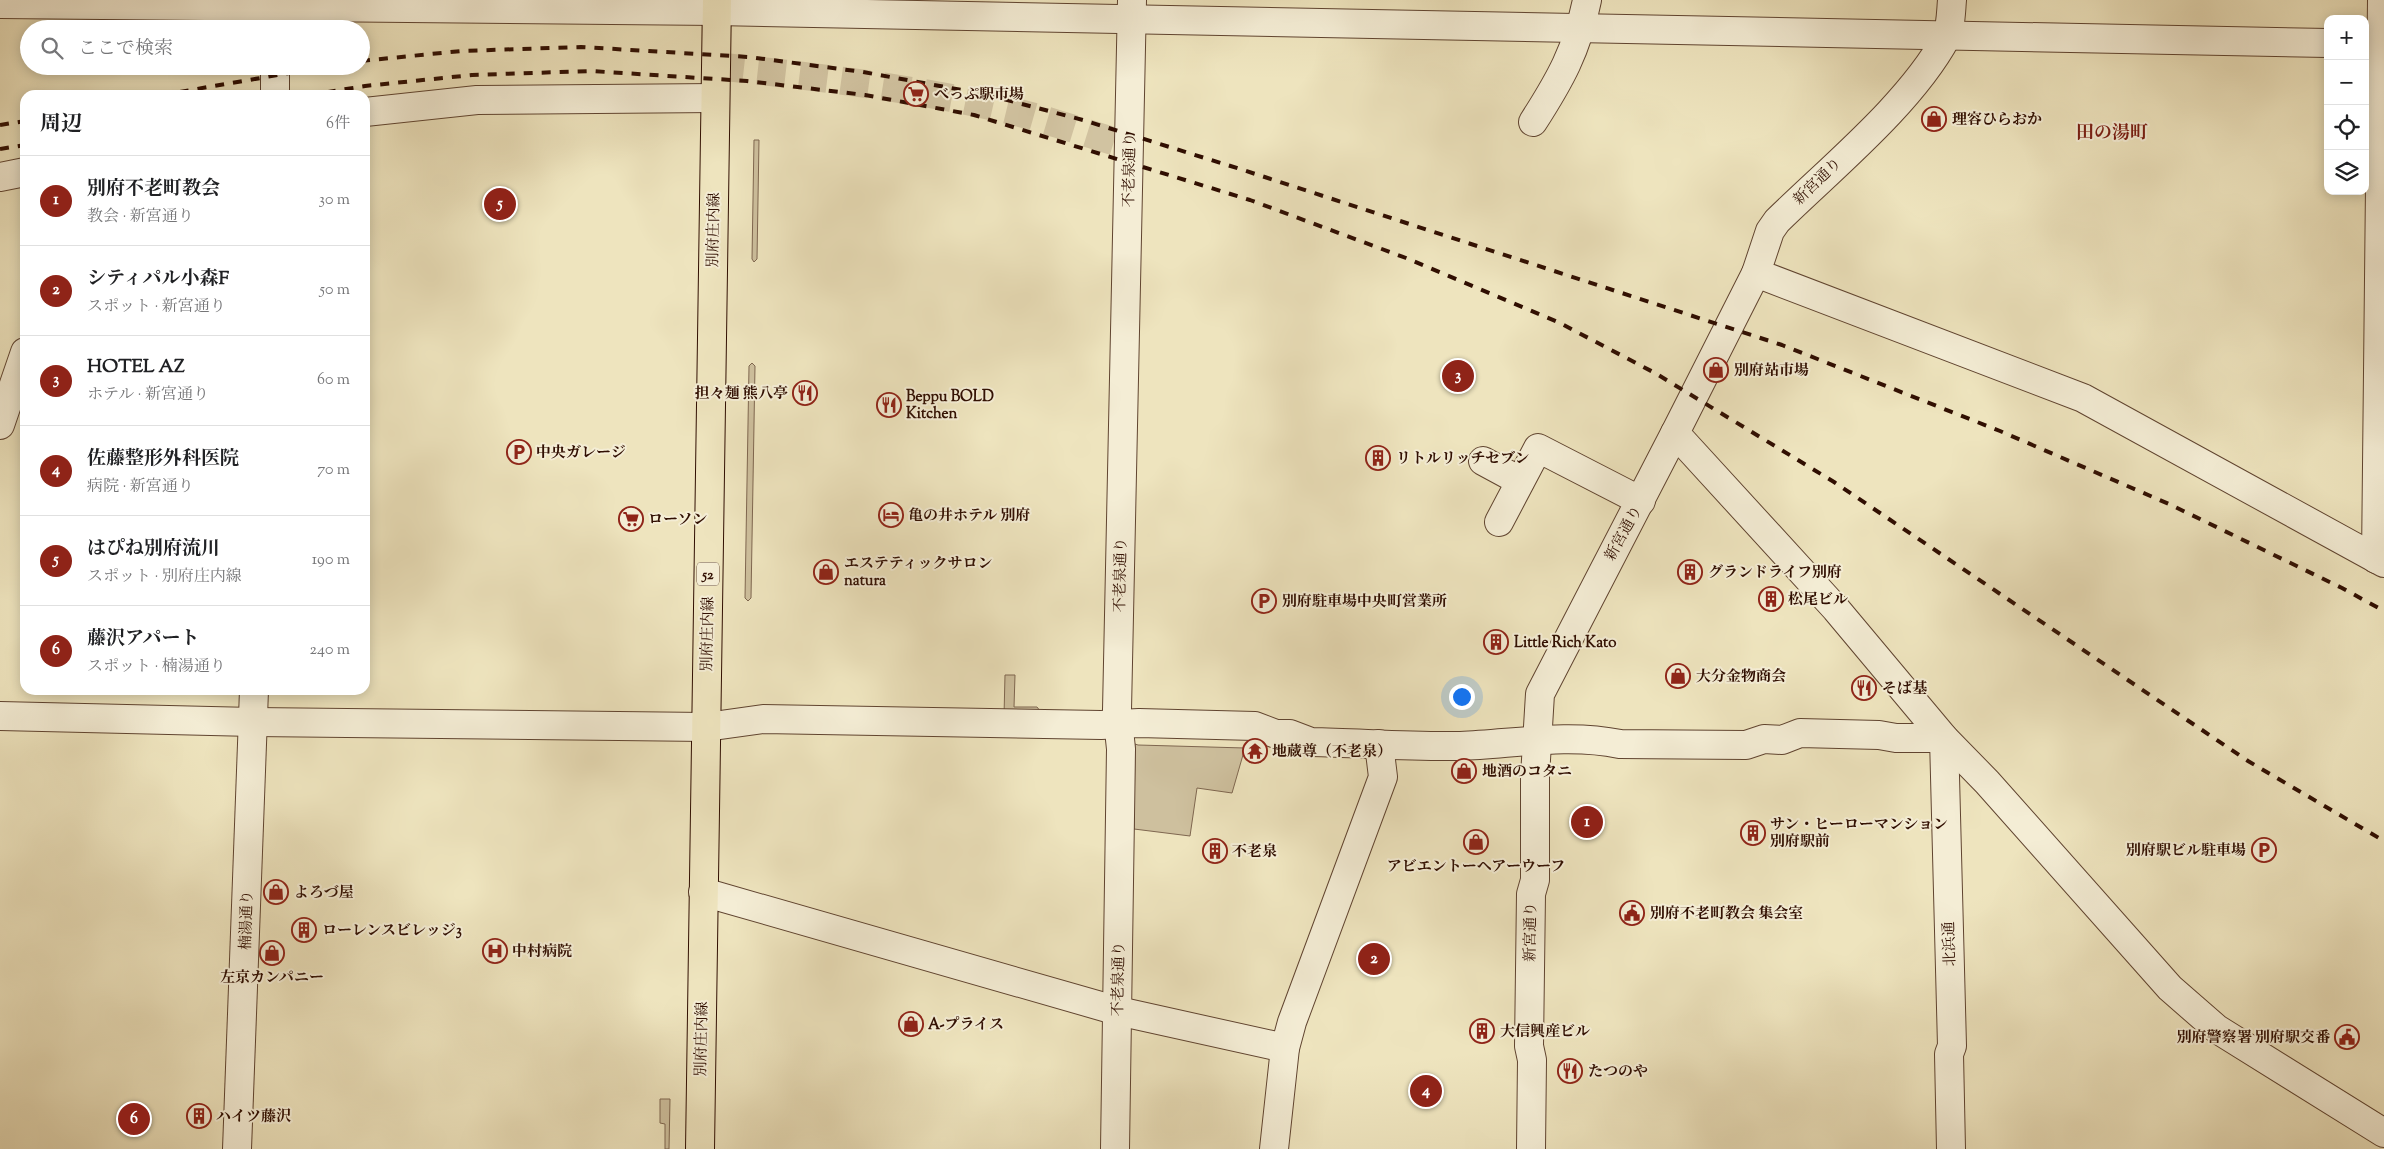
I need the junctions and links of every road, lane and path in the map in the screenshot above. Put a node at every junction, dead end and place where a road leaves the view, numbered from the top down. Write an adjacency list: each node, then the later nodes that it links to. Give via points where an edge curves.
1 (1586, 0): 8 (street)
2 (1952, 0): 9 (street, 新宮通り)
3 (2382, 0): 11 (street)
4 (0, 4): 7 (street)
5 (717, 6): 6 (street); 7 (street); 14 (main road, 別府庄内線 / 52)
6 (1132, 10): 8 (street); 31 (street, 不老泉通り)
7 (276, 12)
8 (1581, 29): 9 (street); 16 (street, via 1560,81)
9 (1947, 36): 10 (street); 19 (street, 新宮通り, via 1911,88 1777,221)
10 (2324, 42)
11 (2377, 43): 27 (street)
12 (275, 75): 13 (street)
13 (275, 90)
14 (715, 98): 15 (street, via 477,100); 32 (main road, 別府庄内線 / 52)
15 (370, 111)
16 (1533, 122)
17 (20, 173): 18 (street)
18 (0, 177)
19 (1756, 273): 22 (street, 新宮通り); 27 (street, via 2083,398)
20 (20, 367): 21 (street)
21 (0, 425)
22 (1675, 433): 25 (street, 新宮通り); 33 (street, via 1836,609)
23 (1483, 460): 24 (street)
24 (1520, 481): 25 (street, via 1538,448); 26 (street)
25 (1642, 501): 34 (street, 新宮通り, via 1624,536 1615,546 1540,694)
26 (1499, 522)
27 (2380, 561)
28 (254, 695): 30 (street, 楠湯通り)
29 (0, 716): 30 (street)
30 (253, 722): 32 (street); 40 (street, 楠湯通り)
31 (1119, 724): 32 (street, via 763,719); 35 (street, via 1255,726 1311,742); 37 (street, 不老泉通り)
32 (706, 727): 36 (main road, 別府庄内線 / 52)
33 (1944, 738): 34 (street, via 1800,733 1782,740 1764,739 1746,745 1712,746 1620,744 1601,740); 39 (street, via 2170,988 2217,1029); 45 (street, 北浜通, via 1952,1046 1949,1054)
34 (1538, 741): 35 (street, via 1462,746); 44 (street, 新宮通り, via 1531,894)
35 (1379, 744): 38 (street, via 1383,777)
36 (703, 892): 37 (street); 41 (main road, 別府庄内線 / 52)
37 (1118, 1011): 38 (street); 42 (street, 不老泉通り)
38 (1285, 1048): 43 (street)
39 (2384, 1133)
40 (237, 1149)
41 (700, 1149)
42 (1116, 1149)
43 (1274, 1149)
44 (1531, 1149)
45 (1951, 1149)

